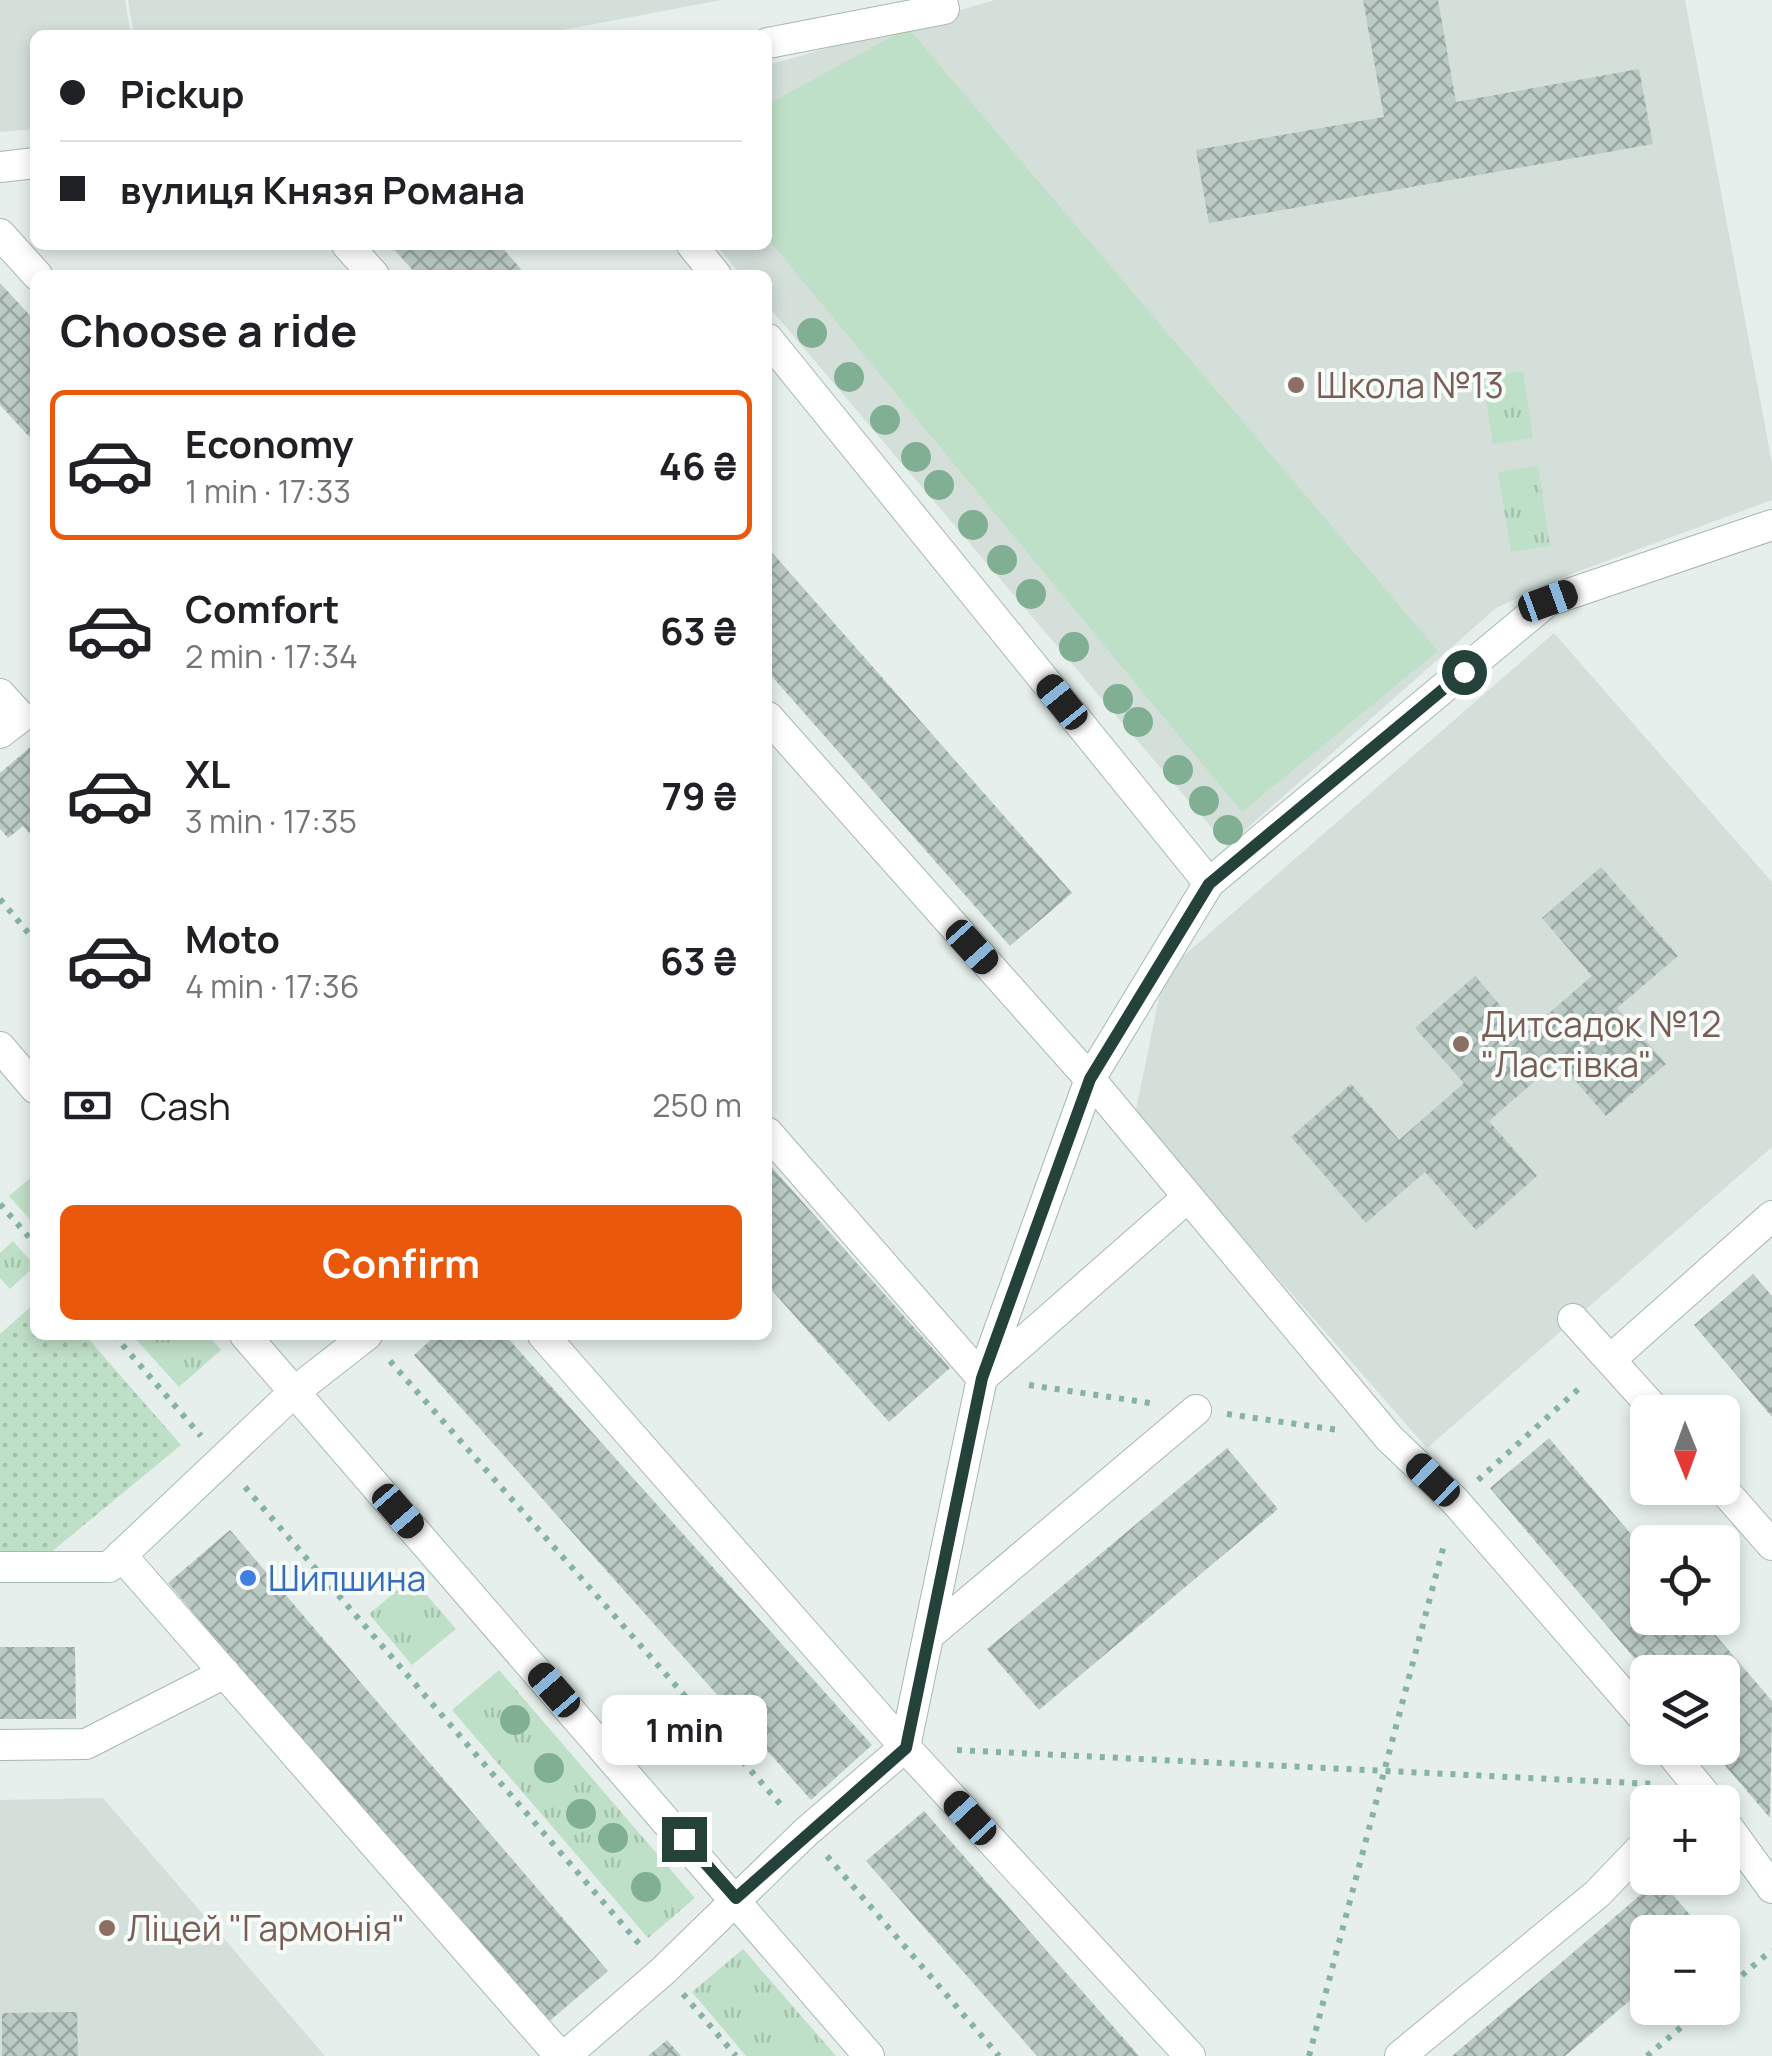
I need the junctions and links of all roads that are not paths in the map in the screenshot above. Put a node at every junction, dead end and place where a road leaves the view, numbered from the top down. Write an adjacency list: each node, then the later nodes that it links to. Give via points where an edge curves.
1 (942, 0): 2 (street, via 944,9)
2 (772, 42)
3 (30, 164): 4 (street)
4 (0, 167)
5 (0, 234): 8 (street)
6 (352, 250): 9 (street)
7 (696, 250): 10 (street)
8 (32, 270)
9 (370, 270)
10 (712, 270)
11 (772, 343): 16 (street)
12 (1772, 525): 16 (street, via 1548,601)
13 (0, 694): 15 (street)
14 (772, 722): 18 (street)
15 (19, 723)
16 (1209, 884): 18 (street)
17 (0, 1047): 19 (street)
18 (1090, 1079): 21 (street); 28 (street)
19 (30, 1082)
20 (772, 1138): 28 (street)
21 (1188, 1197): 28 (street); 38 (street, via 1388,1438 1455,1501)
22 (1767, 1231): 27 (street)
23 (1573, 1319): 27 (street)
24 (250, 1340): 29 (street)
25 (361, 1340): 29 (street)
26 (547, 1340): 40 (street)
27 (1610, 1360): 30 (street)
28 (982, 1378): 36 (street)
29 (294, 1392): 34 (street); 44 (street)
30 (1642, 1395)
31 (1196, 1410): 36 (street)
32 (1737, 1505): 33 (street)
33 (1772, 1544)
34 (122, 1555): 35 (street, via 109,1567); 37 (street)
35 (0, 1567)
36 (929, 1635): 40 (street)
37 (224, 1674): 39 (street, via 86,1744); 45 (street)
38 (1630, 1703)
39 (0, 1744)
40 (906, 1748): 44 (street); 47 (street)
41 (1740, 1844): 43 (street)
42 (1630, 1860): 48 (street)
43 (1772, 1888)
44 (736, 1898): 45 (street); 46 (street)
45 (562, 2056)
46 (870, 2056)
47 (1190, 2056)
48 (1400, 2056)

